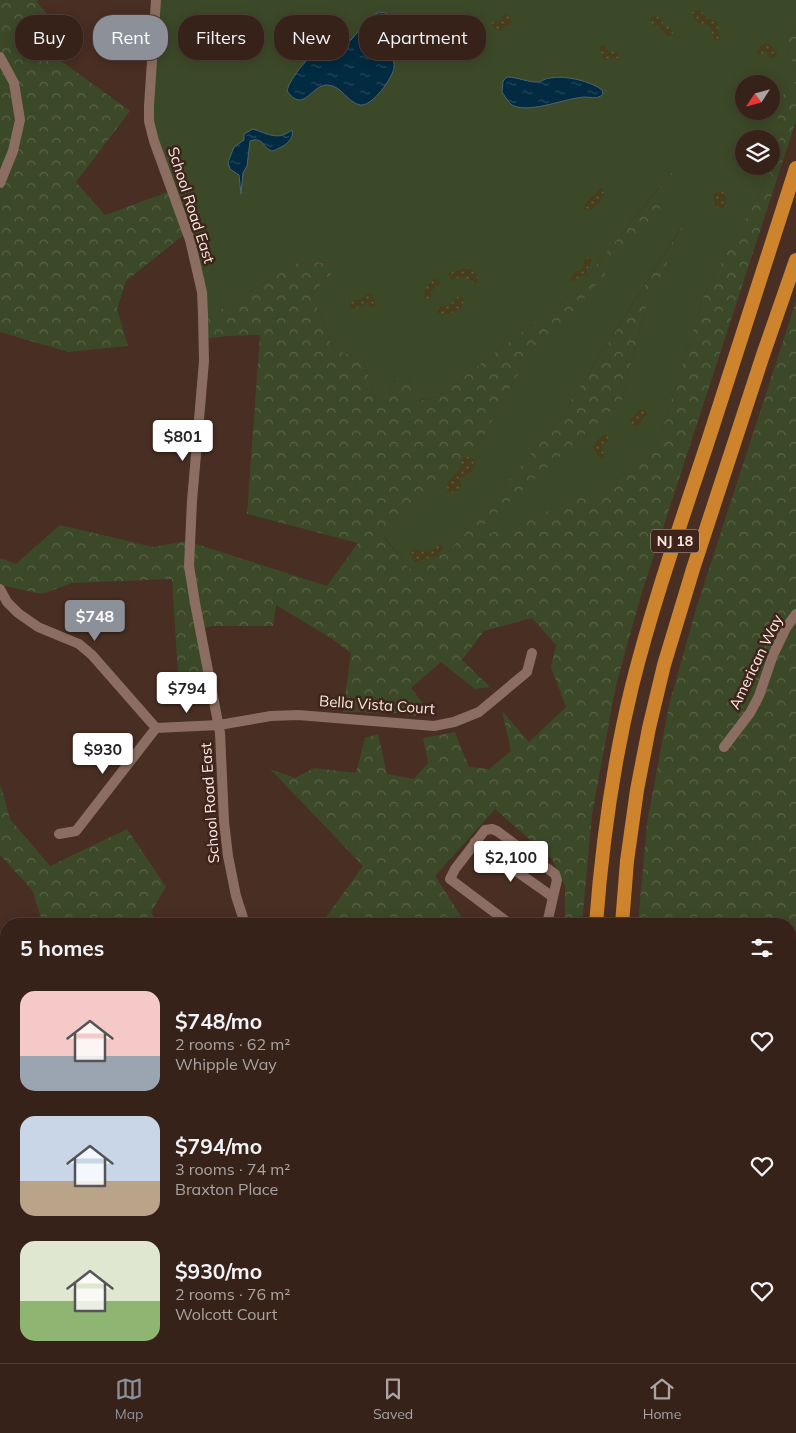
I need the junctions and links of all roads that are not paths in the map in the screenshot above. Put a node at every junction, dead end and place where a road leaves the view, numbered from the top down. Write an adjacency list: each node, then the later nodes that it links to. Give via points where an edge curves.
1 (156, 0): 9 (street, School Road East, via 149,121 190,240 202,292 204,361 189,566)
2 (0, 57): 4 (street, via 14,83 20,120 13,151)
3 (796, 168): 18 (highway, NJ 18, via 640,657 614,776)
4 (0, 183)
5 (796, 260): 19 (highway, NJ 18, via 664,665 637,790)
6 (0, 589): 10 (street, via 18,613 38,627 79,644 92,655)
7 (796, 614): 11 (street, American Way, via 773,655 750,713)
8 (532, 653): 9 (street, Bella Vista Court, via 527,672 479,712 454,722 434,726 298,714)
9 (219, 725): 10 (street, Bella Vista Court); 15 (street, School Road East, via 226,844)
10 (156, 728): 12 (street, via 76,831)
11 (724, 747)
12 (59, 834)
13 (475, 842): 14 (street); 14 (street, via 485,830 497,831 555,874 557,880); 16 (street, via 450,879)
14 (553, 897): 17 (street)
15 (242, 918)
16 (502, 918)
17 (548, 918)
18 (597, 918)
19 (622, 918)

